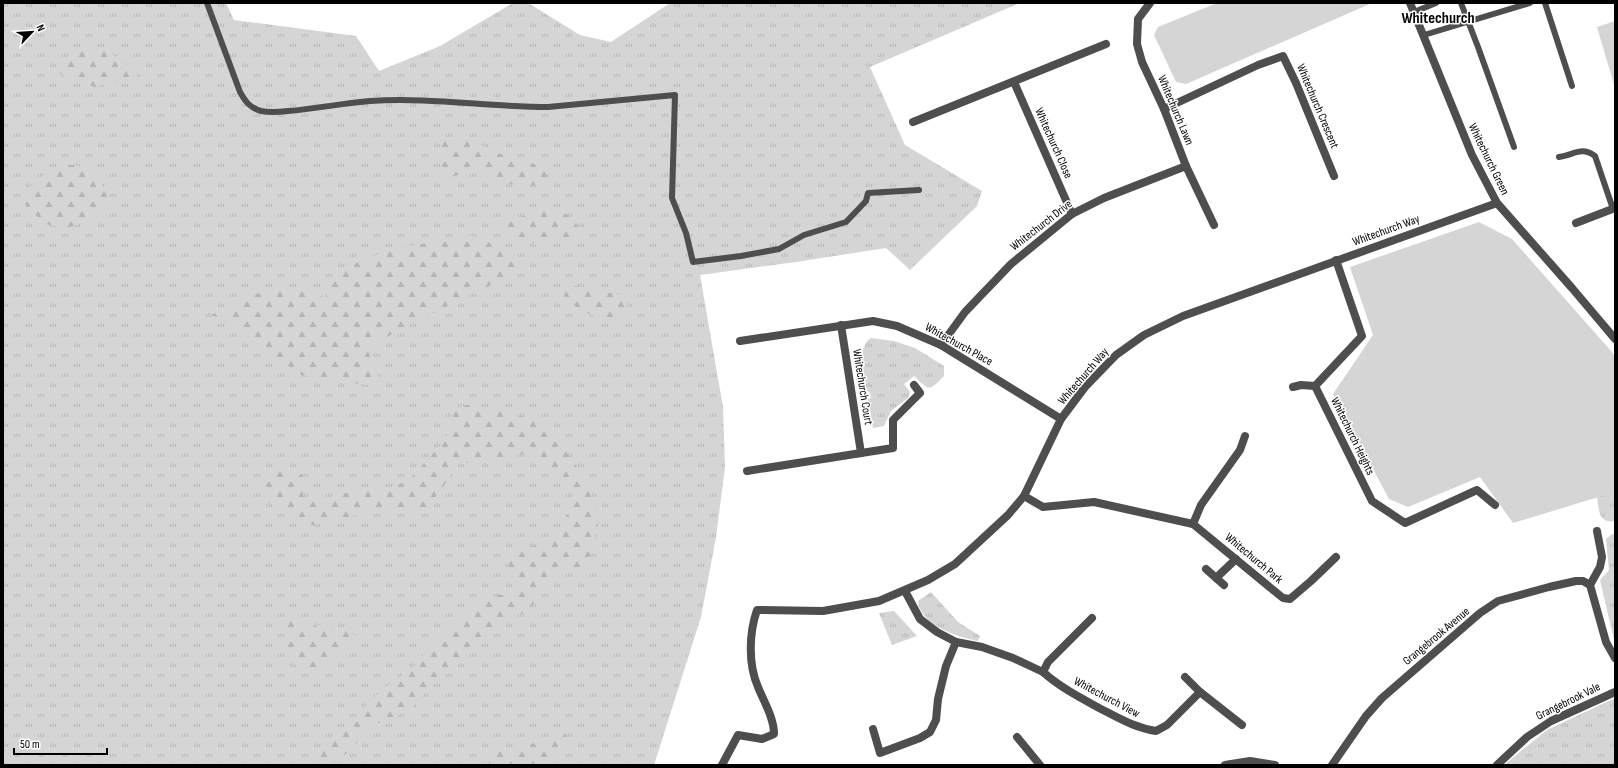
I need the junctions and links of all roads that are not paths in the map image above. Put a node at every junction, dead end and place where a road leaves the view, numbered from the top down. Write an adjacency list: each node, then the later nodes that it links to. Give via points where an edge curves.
1 (207, 3): 20 (lane, via 242,96 252,108 262,111 299,110 370,101 429,100 548,107 675,95 672,198 686,233 693,262 779,249 804,236 846,222 866,201 868,193)
2 (1150, 3): 14 (street, Whitechurch Lawn, via 1138,19 1137,44 1142,62)
3 (1410, 3): 8 (street, Whitechurch Green)
4 (1436, 3): 8 (lane)
5 (1461, 3): 9 (lane)
6 (1530, 3): 9 (lane)
7 (1545, 3): 13 (lane)
8 (1414, 12): 10 (street, Whitechurch Green)
9 (1468, 21): 10 (lane); 16 (lane)
10 (1424, 35): 21 (street, Whitechurch Green, via 1472,155)
11 (1106, 44): 12 (street)
12 (1014, 82): 15 (street); 23 (street, Whitechurch Close)
13 (1572, 86)
14 (1164, 109): 18 (street, Whitechurch Lawn); 19 (street, Whitechurch Crescent, via 1283,56)
15 (913, 122)
16 (1514, 147)
17 (1559, 157): 22 (lane, via 1582,151 1588,151 1595,156)
18 (1186, 166): 23 (street, Whitechurch Drive, via 1104,198); 25 (street, Whitechurch Lawn)
19 (1334, 176)
20 (919, 190)
21 (1497, 203): 26 (street, Whitechurch Way); 28 (street, Whitechurch Green)
22 (1614, 209): 24 (street)
23 (1072, 214): 30 (street, Whitechurch Drive, via 1006,270 965,312)
24 (1576, 223)
25 (1214, 225)
26 (1336, 260): 32 (street, via 1362,336); 34 (street, Whitechurch Way, via 1183,316 1144,335 1116,355)
27 (841, 325): 29 (street, Whitechurch Place); 30 (street, Whitechurch Place, via 873,321 897,326); 36 (street, Whitechurch Court)
28 (1615, 339)
29 (740, 341)
30 (941, 345): 34 (street, Whitechurch Place)
31 (914, 385): 36 (street, Whitechurch Court, via 920,393 892,420 893,448)
32 (1315, 386): 33 (street); 39 (street, Whitechurch Heights, via 1372,501 1405,523 1477,490)
33 (1293, 387)
34 (1061, 419): 38 (street, Whitechurch Way)
35 (1245, 436): 40 (street, via 1240,450 1201,505)
36 (861, 453): 37 (street, Whitechurch Court)
37 (747, 472)
38 (1024, 496): 40 (street, Whitechurch Park, via 1043,507 1094,502); 48 (street, Whitechurch Way, via 1008,516 955,564)
39 (1495, 505)
40 (1192, 524): 43 (street, Whitechurch Park)
41 (1597, 531): 47 (street, via 1602,557 1600,567)
42 (1336, 557): 43 (street, Whitechurch Park, via 1290,599 1283,598)
43 (1236, 559): 45 (street)
44 (1206, 569): 45 (street)
45 (1216, 578): 46 (street)
46 (1224, 585)
47 (1590, 585): 51 (street, via 1606,642); 63 (street, Grangebrook Avenue, via 1583,581 1572,581 1498,601 1480,613 1382,698 1366,716)
48 (904, 591): 50 (street, Whitechurch View, via 920,619); 59 (street, Whitechurch Way, via 879,601 823,611 757,610 750,643 753,666 757,684 774,725 774,734 762,739 738,735)
49 (1092, 618): 52 (street, via 1048,662)
50 (956, 642): 52 (street, Whitechurch View, via 982,647); 57 (street, via 946,666 936,720 930,732 880,752)
51 (1615, 658)
52 (1043, 672): 54 (street, Whitechurch View, via 1075,695 1127,723 1156,731 1167,725)
53 (1185, 677): 54 (street)
54 (1200, 692): 56 (street)
55 (1615, 692): 64 (street, Grangebrook Vale, via 1551,721 1527,737)
56 (1242, 725)
57 (873, 729)
58 (1017, 737): 60 (street)
59 (722, 765)
60 (1040, 765)
61 (1225, 765): 62 (street, via 1250,761)
62 (1275, 765)
63 (1332, 765)
64 (1497, 765)

